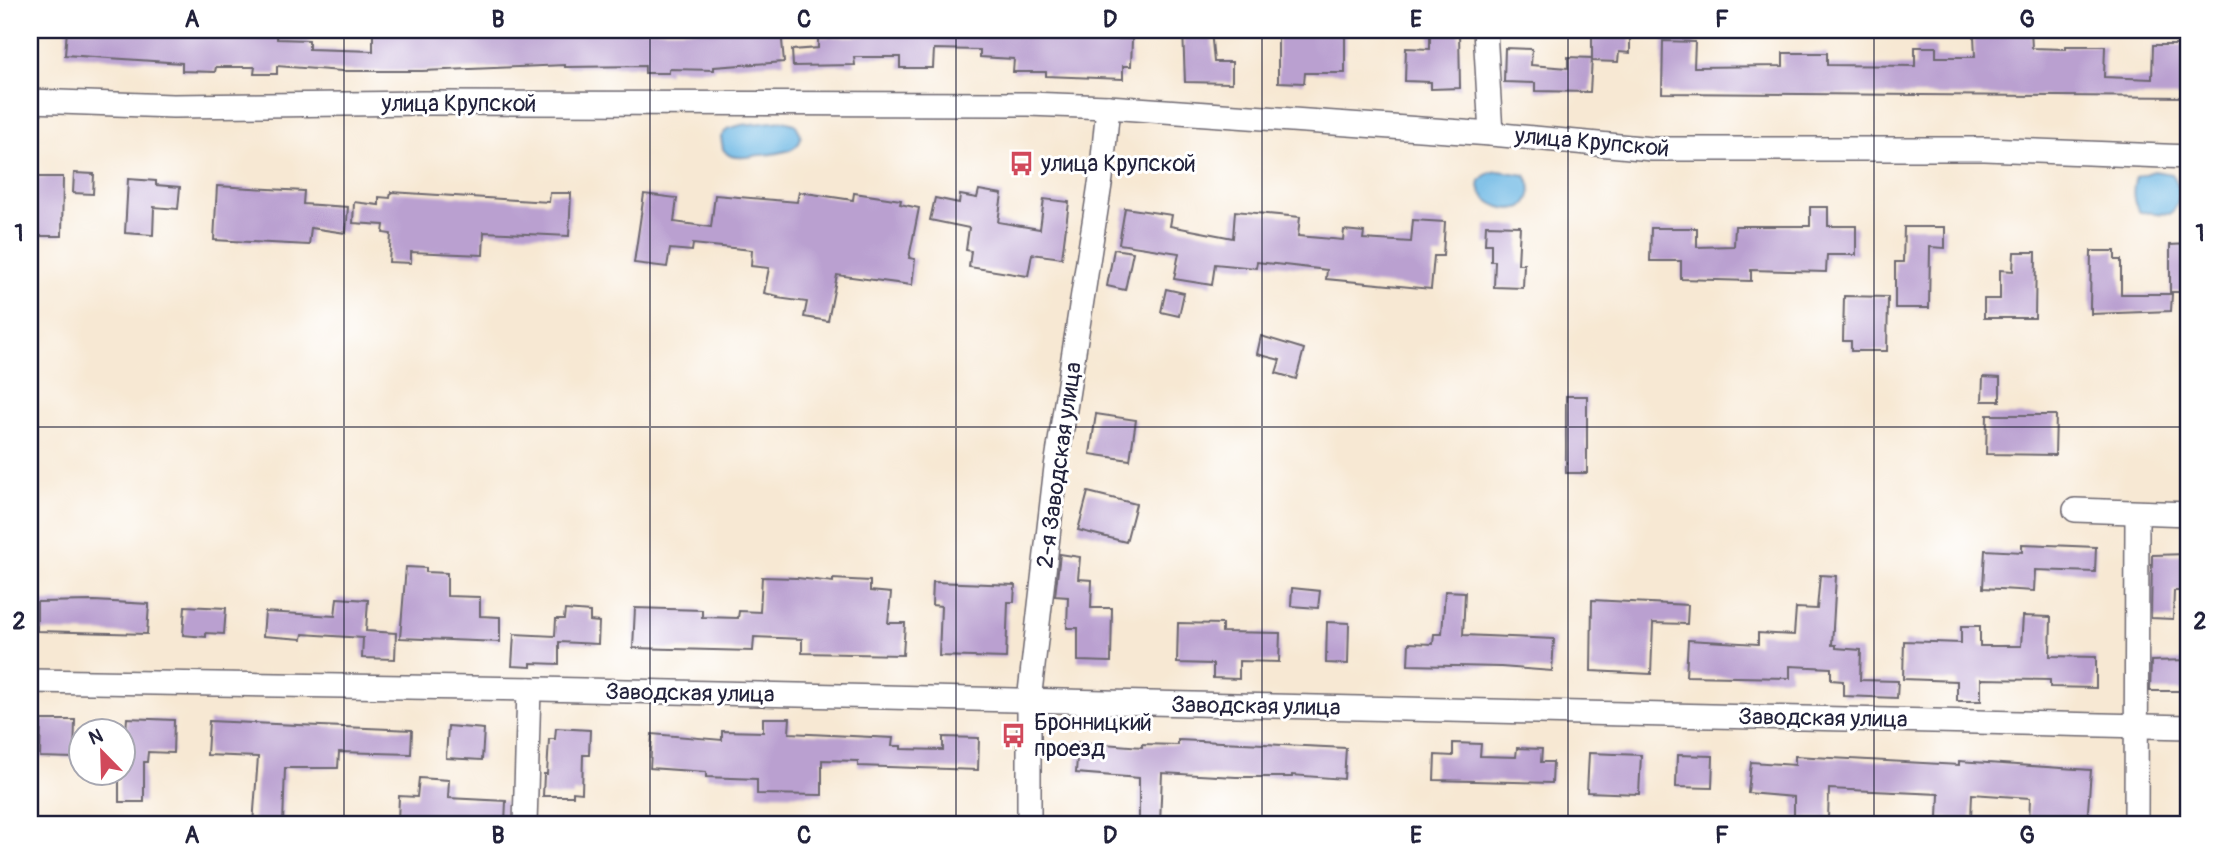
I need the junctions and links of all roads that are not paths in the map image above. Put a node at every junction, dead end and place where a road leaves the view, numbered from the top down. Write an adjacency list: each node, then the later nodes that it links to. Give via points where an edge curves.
1 (1485, 30): 4 (street)
2 (30, 101): 3 (street, улица Крупской, via 173,106)
3 (1108, 107): 4 (street, улица Крупской); 11 (street, 2-я Заводская улица)
4 (1491, 134): 5 (street, улица Крупской, via 1652,149 1985,149)
5 (2189, 157)
6 (2075, 510): 7 (street)
7 (2137, 513): 8 (street); 12 (street)
8 (2189, 514)
9 (30, 681): 10 (street, Заводская улица)
10 (529, 689): 11 (street, Заводская улица); 14 (street)
11 (1028, 701): 12 (street, Заводская улица); 15 (street, 2-я Заводская улица)
12 (2137, 725): 13 (street, Заводская улица); 16 (street)
13 (2189, 727)
14 (524, 824)
15 (1028, 824)
16 (2136, 824)

